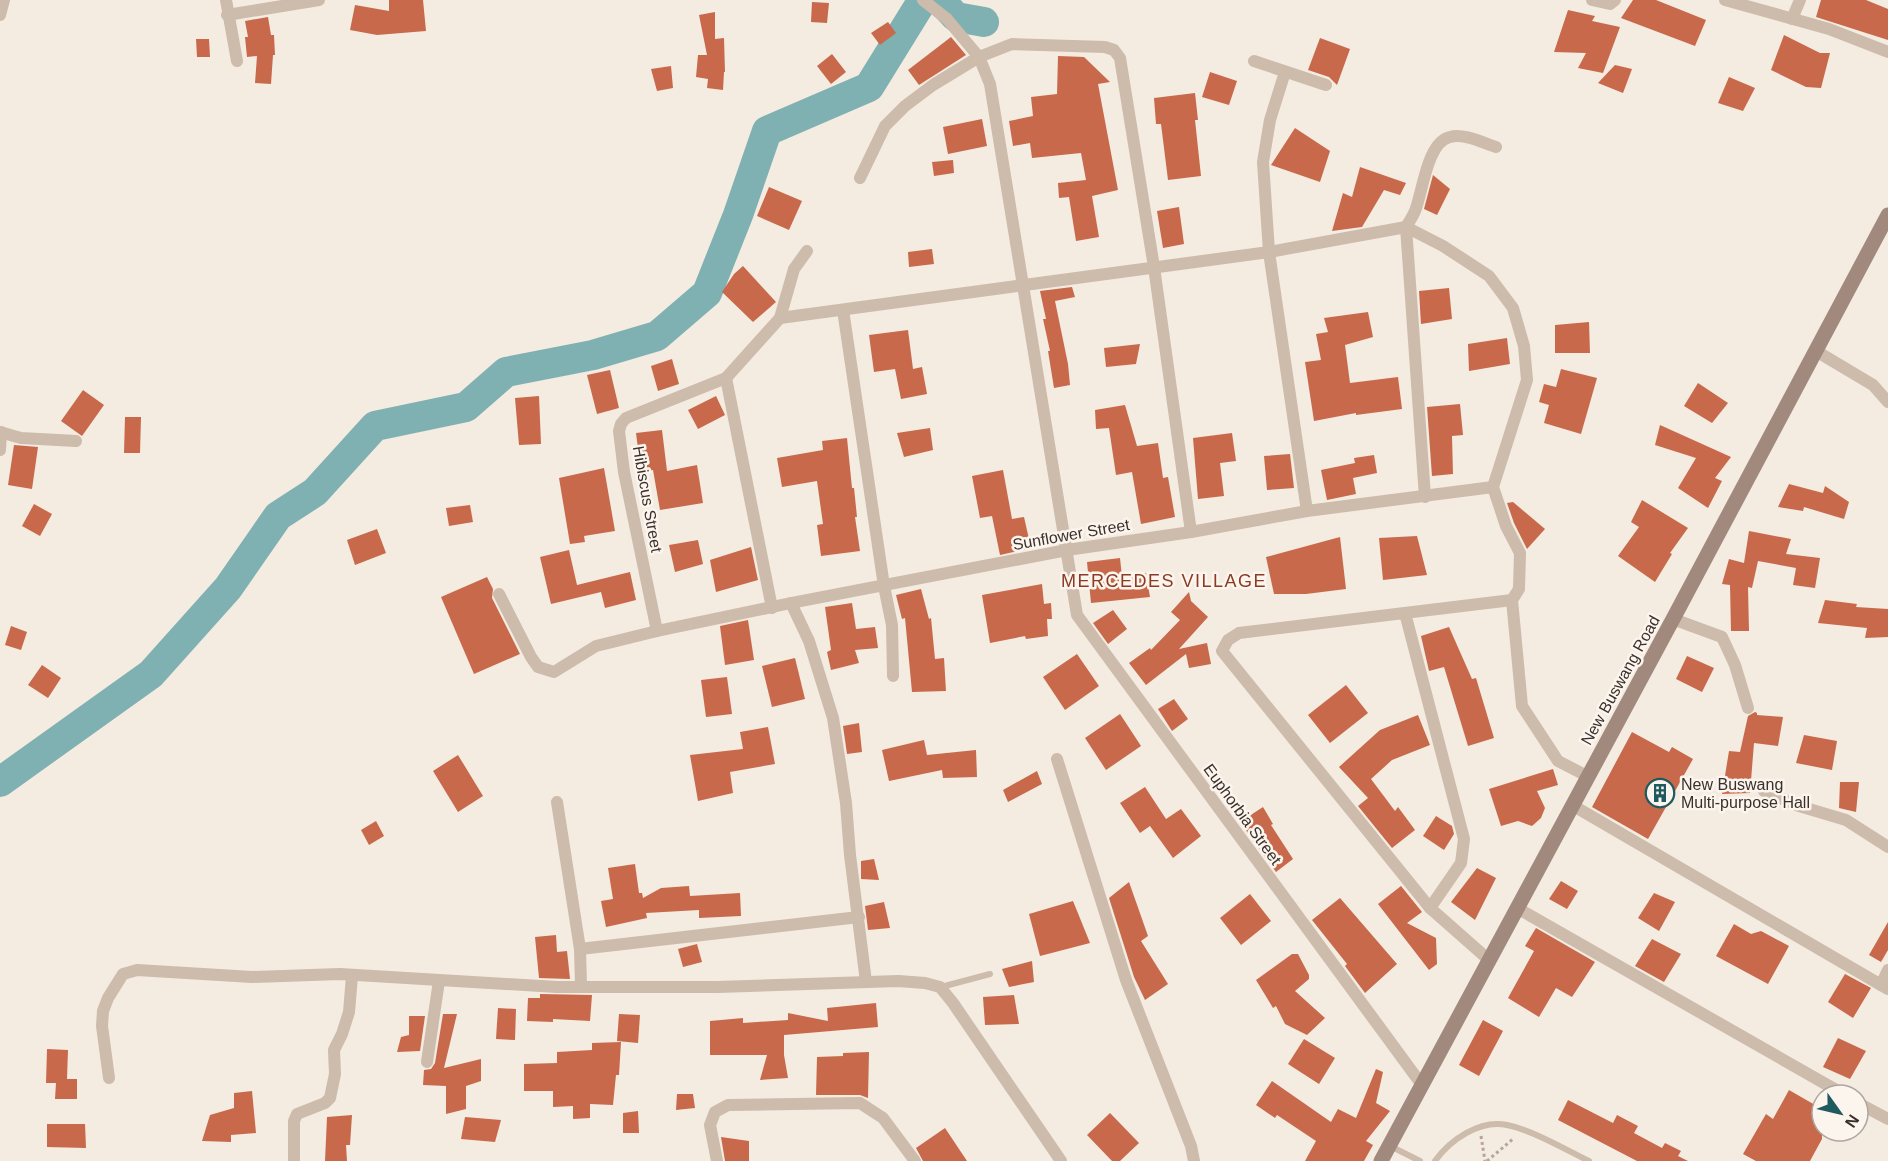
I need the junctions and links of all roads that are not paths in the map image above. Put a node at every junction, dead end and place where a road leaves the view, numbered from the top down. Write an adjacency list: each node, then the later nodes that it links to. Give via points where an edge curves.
1 (4, 0): 9 (street)
2 (226, 0): 10 (street)
3 (319, 0): 10 (street)
4 (923, 0): 13 (street, Euphorbia Street, via 947,19)
5 (1592, 0): 6 (street, via 1610,4)
6 (1615, 0)
7 (1725, 0): 11 (street)
8 (1800, 0): 11 (street)
9 (0, 15)
10 (227, 15): 14 (street)
11 (1792, 19): 12 (street)
12 (1888, 52)
13 (979, 57): 19 (street, via 898,112 885,126); 24 (street, via 1012,44 1114,50 1120,58); 25 (street, Euphorbia Street, via 990,84)
14 (237, 61)
15 (1254, 61): 16 (street)
16 (1285, 72): 17 (street); 23 (street, via 1270,120 1263,162)
17 (1326, 85)
18 (1496, 147): 21 (street, via 1458,136 1440,142 1433,151 1415,212)
19 (860, 178)
20 (1888, 215): 28 (street, New Buswang Road)
21 (1406, 227): 23 (street); 34 (street, via 1489,276 1513,308 1524,346 1527,380); 35 (street)
22 (807, 250): 27 (street, via 794,269)
23 (1269, 252): 24 (street); 36 (street)
24 (1154, 267): 25 (street); 37 (street)
25 (1023, 285): 26 (street); 38 (street, Euphorbia Street)
26 (843, 310): 27 (street); 39 (street)
27 (780, 318): 29 (street, Hibiscus Street)
28 (1816, 351): 30 (street, via 1873,385); 45 (street, New Buswang Road)
29 (726, 378): 43 (street); 46 (street, Hibiscus Street, via 626,418 619,431)
30 (1888, 402)
31 (1, 432): 32 (street, via 21,438); 33 (street)
32 (76, 441)
33 (0, 450)
34 (1493, 487): 35 (street, Sunflower Street); 41 (street, via 1520,553 1519,589)
35 (1425, 497): 36 (street, Sunflower Street)
36 (1307, 511): 37 (street, Sunflower Street)
37 (1191, 532): 38 (street, Sunflower Street)
38 (1067, 550): 39 (street, Sunflower Street); 71 (street, Euphorbia Street, via 1077,615)
39 (884, 586): 42 (street, Sunflower Street); 47 (street, via 892,625)
40 (499, 594): 46 (street, Sunflower Street, via 538,667 554,672 596,646)
41 (1512, 600): 44 (street); 50 (street, via 1522,706 1558,761)
42 (790, 603): 43 (street, Sunflower Street); 57 (street, via 816,661 833,718)
43 (772, 608): 46 (street, Sunflower Street)
44 (1405, 613): 56 (street, via 1464,839 1461,863); 56 (street, via 1239,633 1228,640 1222,651)
45 (1673, 619): 48 (street, via 1722,637); 50 (street, New Buswang Road)
46 (657, 631)
47 (893, 676)
48 (1748, 708)
49 (1058, 759): 79 (street, via 1126,980)
50 (1587, 776): 53 (street, New Buswang Road)
51 (1764, 791): 54 (street, via 1846,820)
52 (557, 802): 58 (street)
53 (1572, 805): 55 (street, New Buswang Road); 67 (street)
54 (1888, 847)
55 (1517, 908): 59 (street, New Buswang Road); 70 (street)
56 (1430, 909): 59 (street)
57 (859, 917): 58 (street); 64 (street)
58 (580, 949): 65 (street)
59 (1489, 960): 71 (street, New Buswang Road)
60 (1888, 969): 67 (street)
61 (990, 975): 66 (lane)
62 (352, 976): 63 (street); 69 (street, via 252,977 137,970 123,974 104,1011 102,1026); 75 (street, via 349,1012 334,1050 333,1091 325,1103 297,1114)
63 (439, 981): 65 (street); 68 (street)
64 (866, 982): 65 (street); 66 (street, via 916,982)
65 (581, 986)
66 (940, 987): 78 (street)
67 (1884, 987)
68 (427, 1062)
69 (109, 1078)
70 (1824, 1083)
71 (1422, 1085): 74 (street, New Buswang Road)
72 (1870, 1109): 73 (street)
73 (1888, 1119)
74 (1389, 1145): 80 (street, New Buswang Road); 81 (lane)
75 (294, 1160)
76 (717, 1161): 77 (street, via 710,1125 715,1112 728,1105 860,1103 883,1118)
77 (915, 1161)
78 (1061, 1161)
79 (1194, 1161)
80 (1381, 1161)
81 (1420, 1161)
82 (1435, 1161): 83 (lane, via 1463,1135 1491,1124 1507,1124)
83 (1589, 1161)

